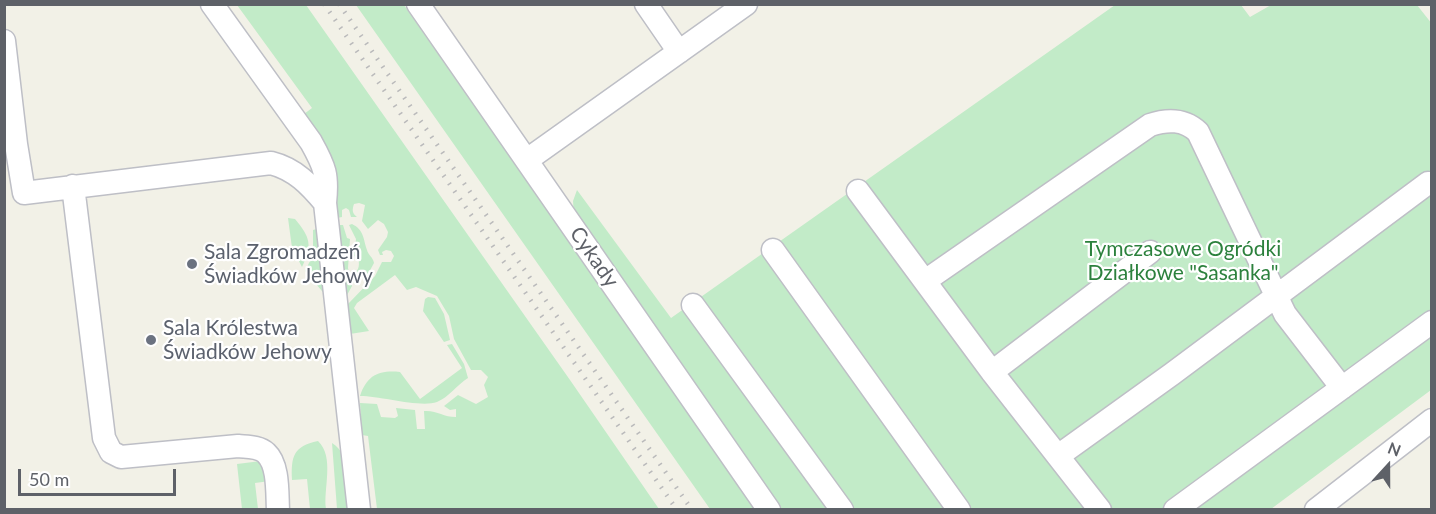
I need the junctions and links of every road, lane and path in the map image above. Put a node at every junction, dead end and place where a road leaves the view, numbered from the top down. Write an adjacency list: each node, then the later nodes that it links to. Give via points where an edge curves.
1 (212, 4): 11 (lane, via 311,142 324,166)
2 (418, 4): 7 (lane, Cykady)
3 (646, 4): 6 (lane)
4 (746, 4): 6 (lane)
5 (4, 41): 9 (lane, via 24,193)
6 (679, 52): 7 (lane)
7 (527, 160): 24 (lane, Cykady)
8 (1428, 183): 15 (lane)
9 (73, 186): 11 (lane, via 271,163 298,176); 22 (lane, via 104,438 111,452 121,457 252,447 266,452 273,466)
10 (858, 191): 14 (lane)
11 (326, 203): 23 (lane)
12 (773, 250): 26 (lane)
13 (1150, 252): 18 (lane)
14 (925, 281): 15 (lane, via 1150,125 1177,121 1190,124 1198,132); 18 (lane)
15 (1276, 297): 19 (lane); 21 (lane)
16 (693, 305): 25 (lane)
17 (1431, 322): 19 (lane)
18 (992, 372): 21 (lane)
19 (1342, 388): 28 (lane)
20 (1431, 420): 29 (lane)
21 (1058, 456): 27 (lane)
22 (279, 510)
23 (359, 510)
24 (769, 510)
25 (842, 510)
26 (959, 510)
27 (1100, 510)
28 (1174, 510)
29 (1316, 510)

